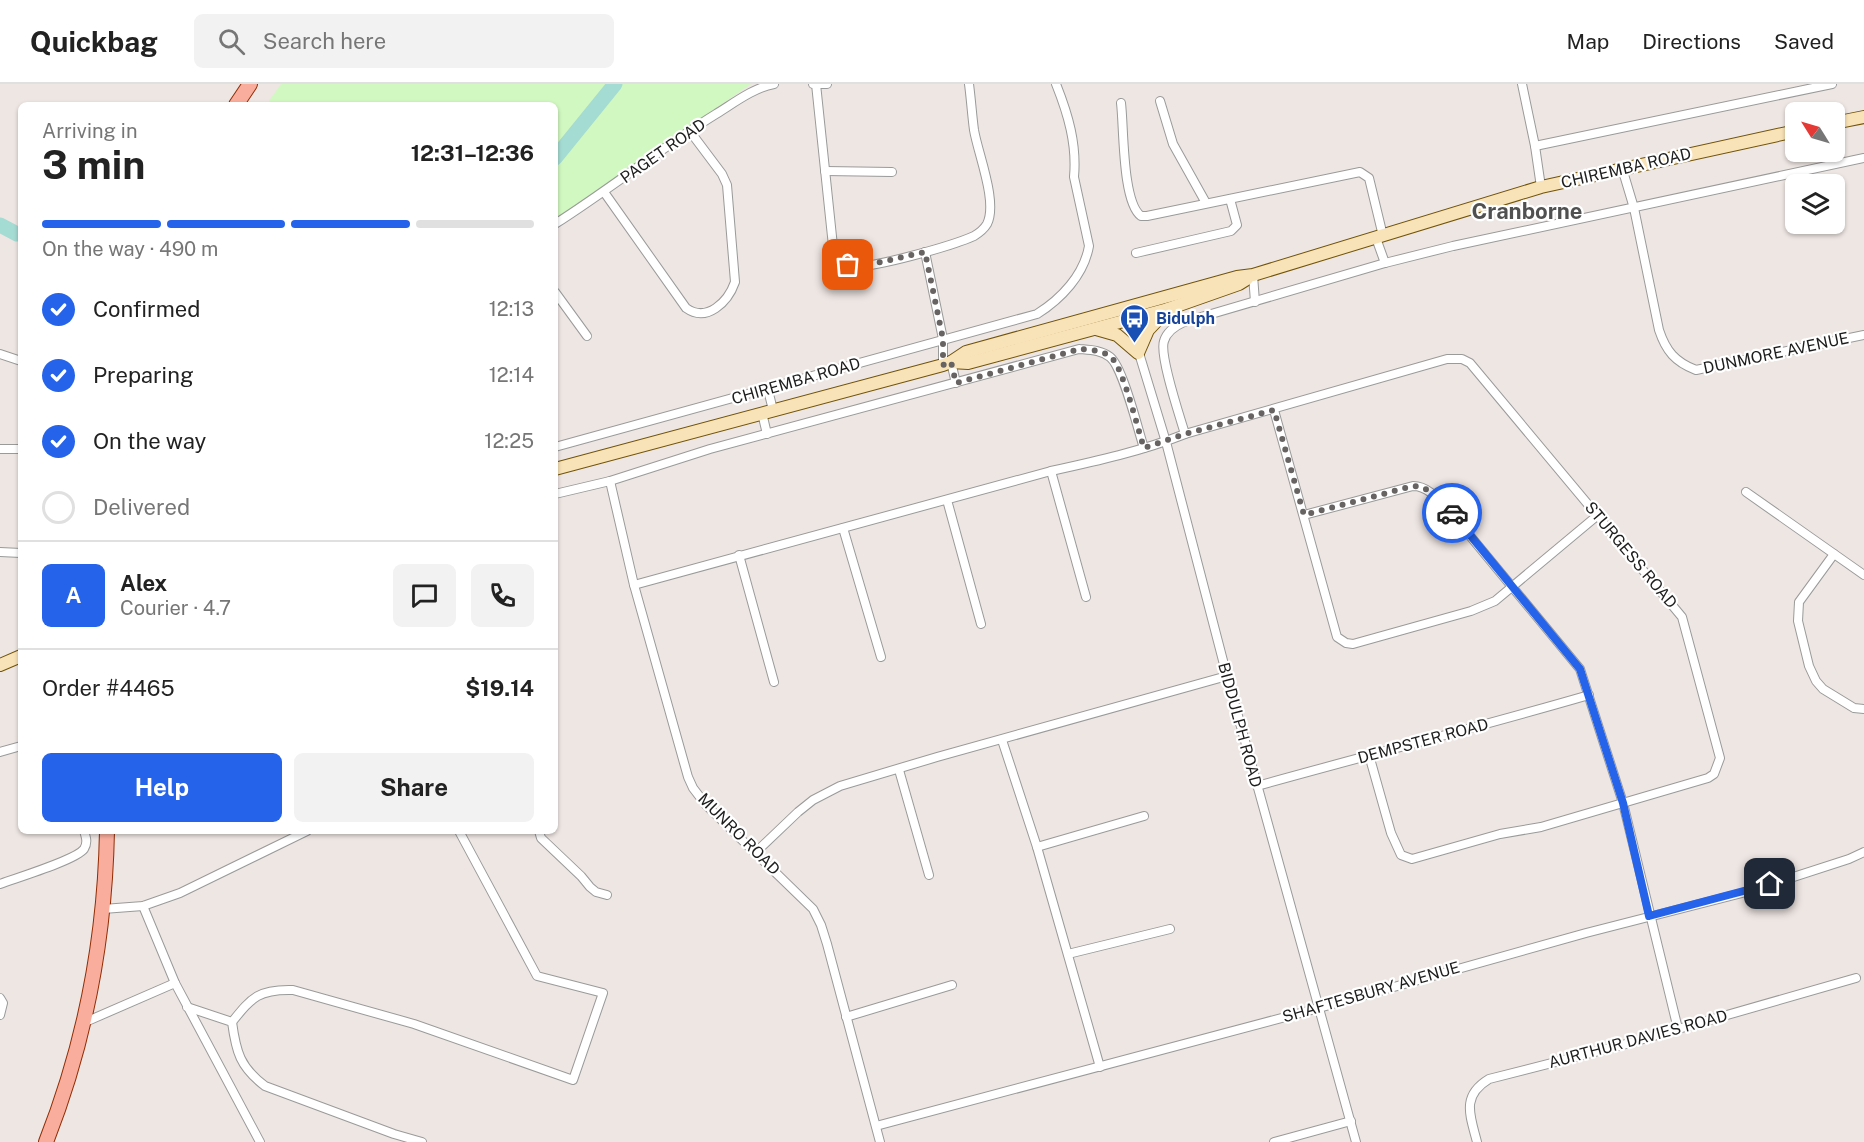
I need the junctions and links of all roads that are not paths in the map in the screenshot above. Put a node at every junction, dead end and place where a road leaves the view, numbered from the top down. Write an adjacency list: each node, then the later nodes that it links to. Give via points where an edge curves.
1 (250, 84): 10 (main road)
2 (774, 84): 14 (street, PAGET ROAD, via 763,86)
3 (814, 84): 4 (street); 19 (street)
4 (827, 84)
5 (969, 84): 28 (street, via 974,130 991,204 988,223 975,235)
6 (1056, 84): 39 (street, CHIREMBA ROAD, via 1071,131 1076,187 1089,246 1087,256 1071,285 1037,314)
7 (1522, 84): 16 (street)
8 (1832, 84): 16 (street)
9 (1160, 101): 24 (street, via 1173,144)
10 (238, 102)
11 (1121, 103): 24 (street, via 1125,165 1136,212 1147,216)
12 (1864, 117): 13 (main road)
13 (1845, 121)
14 (689, 130): 22 (street, PAGET ROAD); 22 (street, via 727,185 735,282 725,301 706,314 686,308)
15 (1785, 133): 18 (main road, CHIREMBA ROAD)
16 (1535, 146): 21 (street)
17 (1864, 158): 25 (street)
18 (1622, 168): 21 (main road, CHIREMBA ROAD); 25 (street, DUNMORE AVENUE)
19 (825, 171): 20 (street); 28 (street, via 832,246 841,262 859,267)
20 (892, 172)
21 (1541, 187): 27 (main road, CHIREMBA ROAD)
22 (604, 192): 26 (street, PAGET ROAD)
23 (1230, 199): 24 (street); 27 (street, via 1360,172 1369,178); 29 (street, via 1237,225 1231,231)
24 (1206, 203)
25 (1634, 208): 30 (street); 37 (street, DUNMORE AVENUE, via 1659,330 1665,346 1682,364 1696,370)
26 (558, 222)
27 (1380, 237): 30 (street); 31 (main road, CHIREMBA ROAD)
28 (925, 252): 39 (street)
29 (1136, 253)
30 (1384, 263): 33 (street)
31 (1252, 275): 33 (street); 34 (main road, CHIREMBA ROAD, via 1239,284); 35 (main road, CHIREMBA ROAD)
32 (558, 296): 38 (street)
33 (1255, 302): 49 (street, via 1184,322 1167,334 1162,350)
34 (1168, 309): 35 (main road, CHIREMBA ROAD); 40 (main road, via 1148,330)
35 (1126, 313): 36 (main road, CHIREMBA ROAD); 40 (street, BIDDULPH ROAD); 43 (main road, CHIREMBA ROAD, via 966,352)
36 (1095, 329): 40 (main road, via 1125,339); 43 (main road, CHIREMBA ROAD, via 968,363)
37 (1864, 335)
38 (587, 336)
39 (943, 339): 43 (street); 45 (street, CHIREMBA ROAD)
40 (1138, 353): 50 (street, BIDDULPH ROAD)
41 (0, 354): 42 (street)
42 (18, 360)
43 (947, 363): 44 (street); 47 (main road, CHIREMBA ROAD)
44 (956, 383): 48 (street); 52 (street, via 1080,349 1105,353 1117,365)
45 (768, 390): 47 (street); 51 (street, CHIREMBA ROAD)
46 (1274, 410): 49 (street, STURGESS ROAD); 61 (street); 62 (street, STURGESS ROAD, via 1447,359 1462,359 1470,363)
47 (767, 411): 48 (street); 55 (main road, CHIREMBA ROAD)
48 (767, 434): 57 (street)
49 (1185, 434): 50 (street, STURGESS ROAD)
50 (1166, 442): 52 (street, STURGESS ROAD); 76 (street, BIDDULPH ROAD)
51 (558, 446)
52 (1144, 448): 56 (street, STURGESS ROAD)
53 (0, 449): 54 (street)
54 (18, 449)
55 (558, 468)
56 (1051, 471): 60 (street, STURGESS ROAD); 71 (street)
57 (610, 481): 59 (street); 69 (street, MUNRO ROAD)
58 (1746, 492): 66 (street)
59 (558, 493)
60 (947, 500): 63 (street, STURGESS ROAD); 72 (street)
61 (1304, 515): 70 (street, via 1421,486 1452,514); 70 (street, via 1337,637 1346,643 1471,611 1495,601)
62 (1598, 515): 70 (street); 86 (street, STURGESS ROAD, via 1682,617 1720,758 1714,774 1708,778)
63 (843, 528): 67 (street, STURGESS ROAD); 74 (street)
64 (0, 552): 65 (street)
65 (18, 553)
66 (1834, 554): 68 (street); 79 (street, via 1799,602 1798,621 1816,681 1854,708)
67 (739, 555): 69 (street, STURGESS ROAD); 77 (street)
68 (1864, 575)
69 (634, 585): 94 (street, MUNRO ROAD, via 693,788)
70 (1512, 588): 78 (street, via 1580,669)
71 (1086, 597)
72 (981, 624)
73 (18, 657): 75 (main road)
74 (881, 657)
75 (0, 665)
76 (1227, 676): 80 (street); 85 (street, BIDDULPH ROAD)
77 (774, 682)
78 (1589, 695): 83 (street, DEMPSTER ROAD); 86 (street)
79 (1864, 709)
80 (1002, 740): 84 (street); 93 (street)
81 (18, 747): 82 (street)
82 (2, 752)
83 (1369, 755): 85 (street, DEMPSTER ROAD); 86 (street, STURGESS ROAD, via 1391,833 1401,855 1412,859)
84 (899, 770): 94 (street, via 850,783 813,800); 96 (street)
85 (1257, 786): 109 (street, BIDDULPH ROAD)
86 (1623, 803): 101 (street)
87 (1144, 816): 93 (street)
88 (85, 834): 97 (street, via 86,845 77,856)
89 (107, 834): 100 (main road)
90 (461, 834): 112 (street, via 537,976 603,993 573,1080 414,1024 293,990 272,989 257,996)
91 (540, 834): 98 (street, via 590,887)
92 (289, 835): 99 (street, via 180,892)
93 (1037, 847): 103 (street)
94 (756, 852): 111 (street, MUNRO ROAD, via 817,916)
95 (1864, 852): 101 (street, SHAFTESBURY AVENUE, via 1750,891)
96 (929, 875)
97 (0, 884)
98 (607, 895)
99 (143, 906): 100 (street); 105 (street)
100 (103, 909): 113 (main road)
101 (1649, 916): 109 (street, SHAFTESBURY AVENUE); 114 (street)
102 (1170, 929): 103 (street)
103 (1068, 954): 115 (street)
104 (1856, 978): 114 (street, AURTHUR DAVIES ROAD)
105 (175, 983): 108 (street); 113 (street)
106 (952, 985): 111 (street)
107 (2, 1000): 110 (street)
108 (187, 1007): 112 (street); 119 (street)
109 (1319, 1008): 115 (street, SHAFTESBURY AVENUE); 116 (street, BIDDULPH ROAD)
110 (0, 1015)
111 (846, 1017): 117 (street, MUNRO ROAD)
112 (232, 1022): 120 (street, via 243,1065 265,1086)
113 (83, 1023): 118 (main road)
114 (1678, 1029): 124 (street, AURTHUR DAVIES ROAD, via 1489,1079 1478,1086 1470,1101)
115 (1100, 1067): 117 (street, SHAFTESBURY AVENUE)
116 (1351, 1121): 122 (street); 123 (street, BIDDULPH ROAD)
117 (876, 1126): 121 (street, MUNRO ROAD)
118 (46, 1142)
119 (260, 1142)
120 (422, 1142)
121 (880, 1142)
122 (1274, 1142)
123 (1356, 1142)
124 (1477, 1142)

